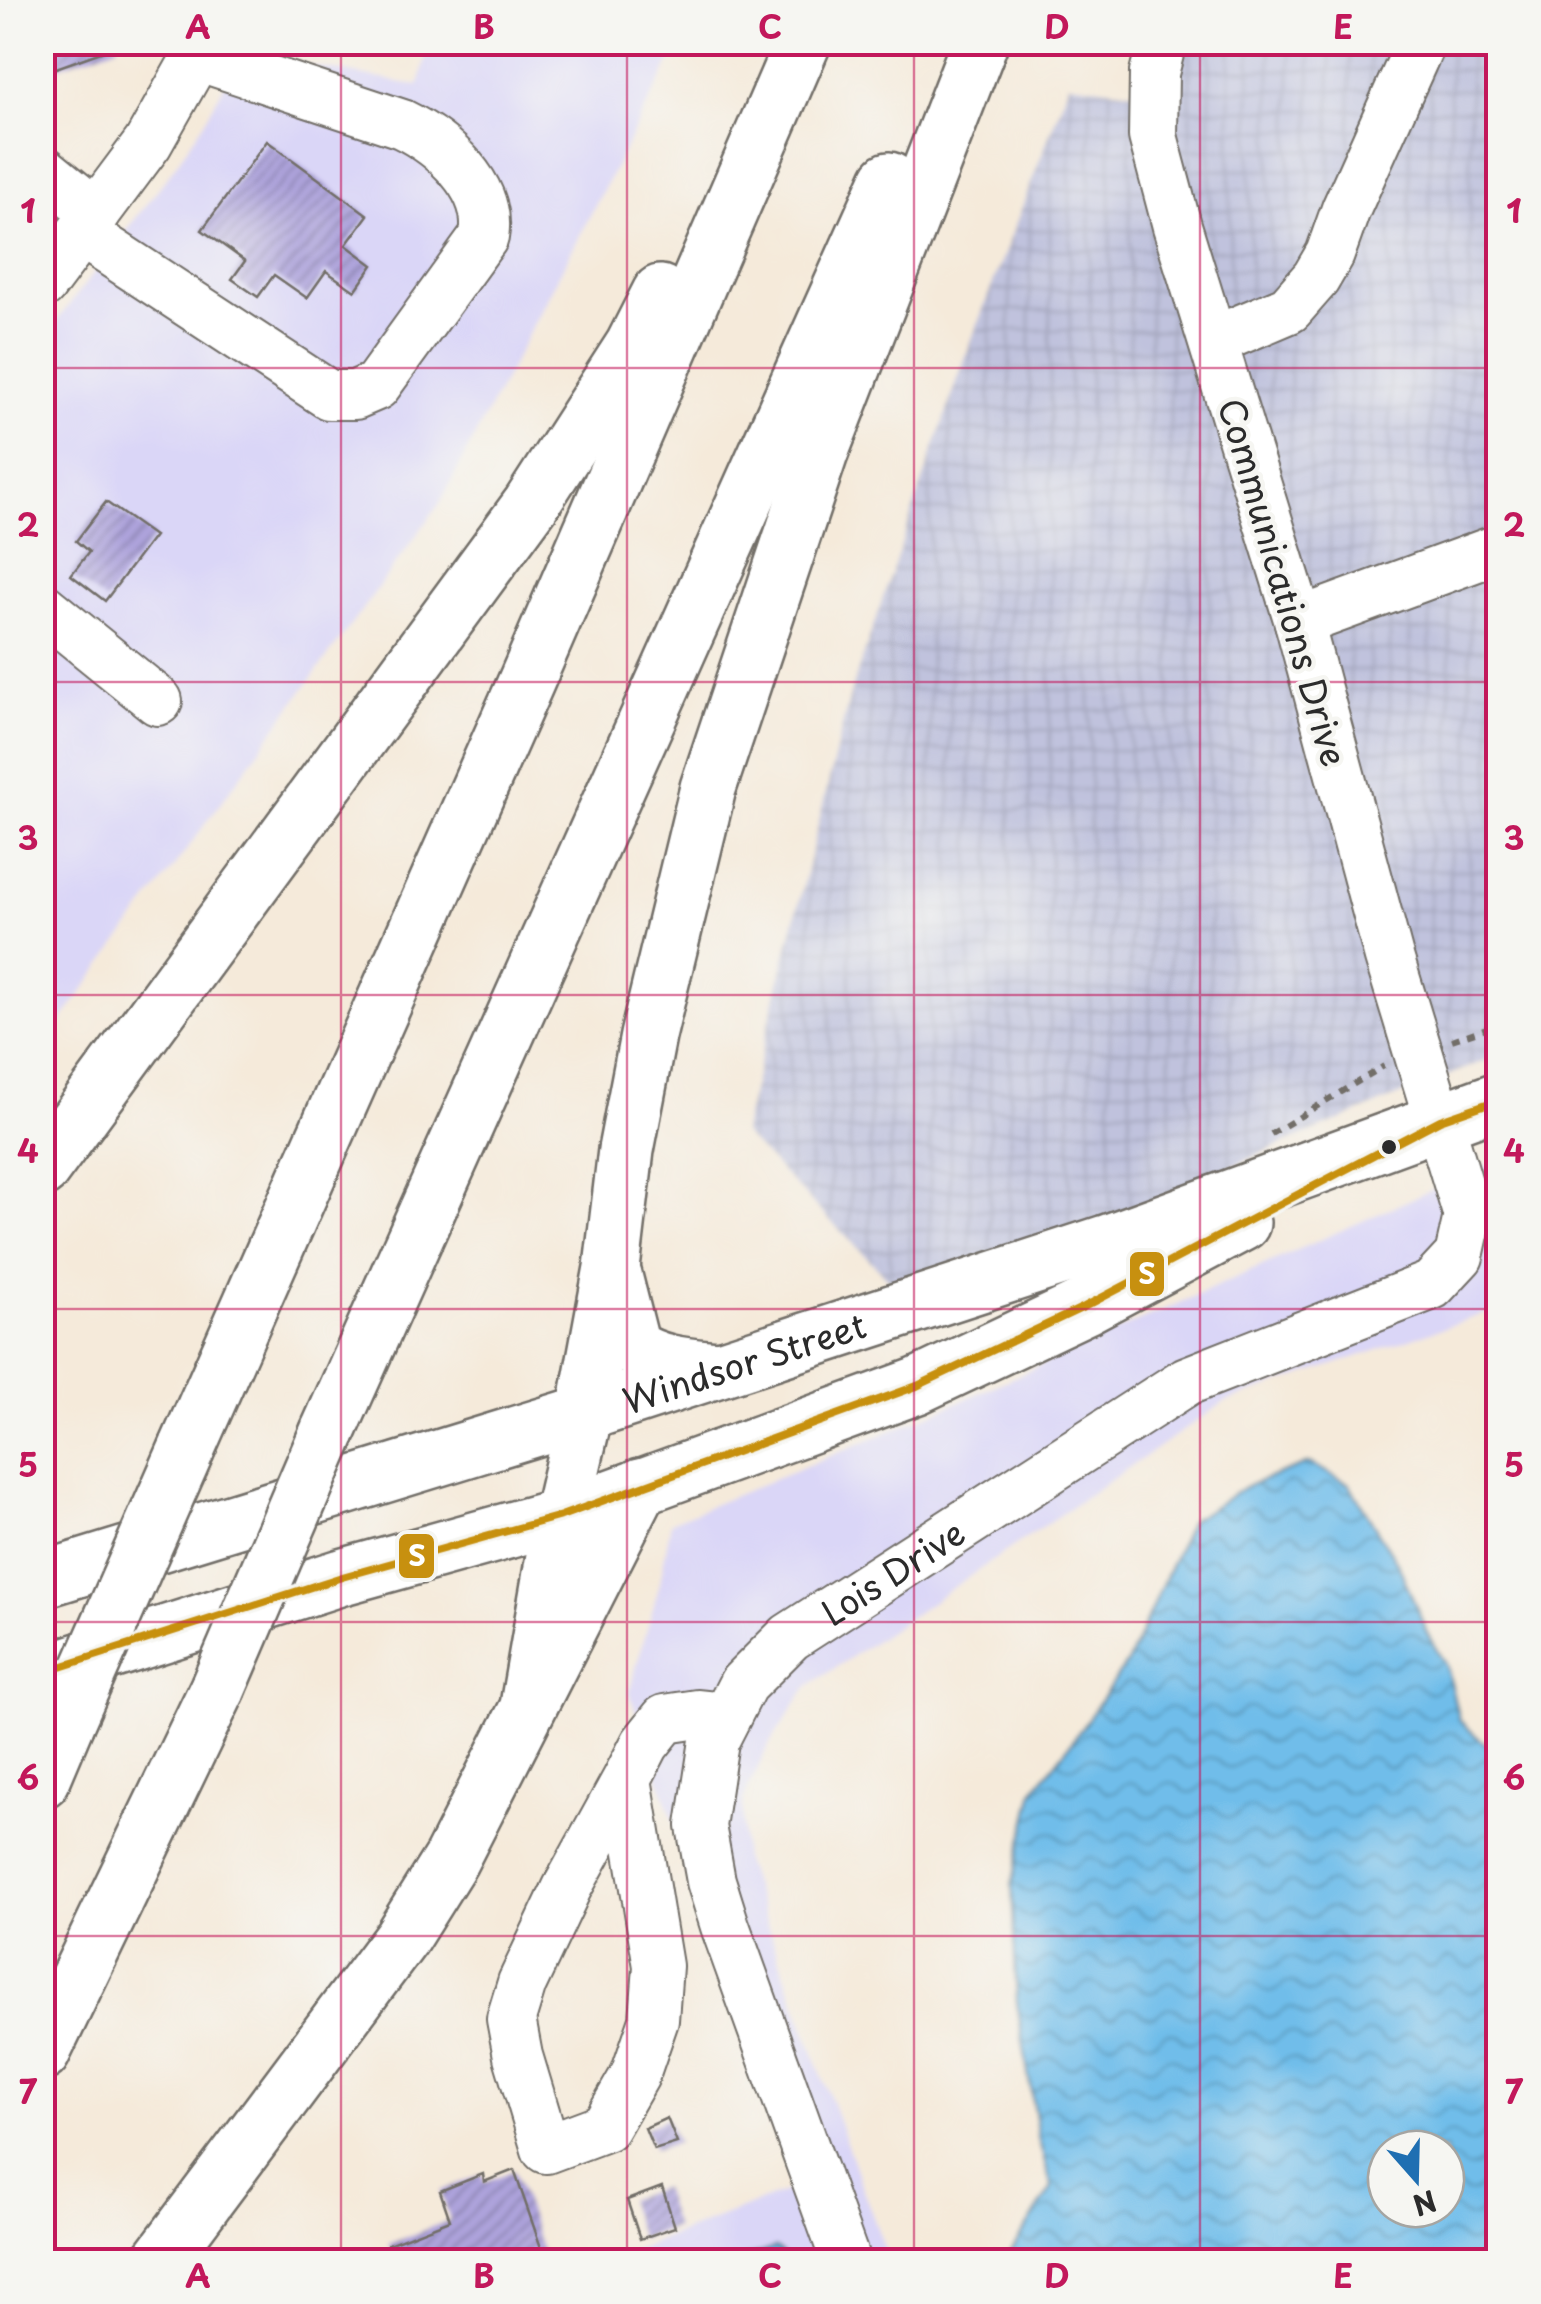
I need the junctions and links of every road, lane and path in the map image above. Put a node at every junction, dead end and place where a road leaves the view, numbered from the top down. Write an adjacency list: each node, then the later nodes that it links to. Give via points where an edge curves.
1 (792, 42): 18 (main road, via 633,346 531,504)
2 (803, 42): 29 (main road, bridge)
3 (951, 42): 30 (main road, bridge, via 218,1688)
4 (980, 42): 19 (main road, via 820,453 708,788 648,1036)
5 (1162, 42): 11 (street, Communications Drive, via 1154,73 1154,136)
6 (1421, 42): 11 (street, via 1316,278 1289,309)
7 (201, 49): 9 (street, via 148,143); 9 (street, via 433,139 482,200 484,237 376,386 355,395 329,394)
8 (42, 170): 9 (street)
9 (89, 223): 10 (street)
10 (42, 285)
11 (1214, 341): 14 (street, Communications Drive)
12 (1498, 549): 14 (street)
13 (42, 607): 15 (street)
14 (1299, 622): 17 (street, Communications Drive)
15 (158, 702)
16 (1498, 1100): 17 (main road, Windsor Street)
17 (1440, 1120): 20 (main road, Windsor Street, via 1106,1243); 22 (main road, Windsor Street, via 1084,1307 917,1386); 27 (street, Lois Drive, via 1468,1216 1459,1256 1432,1286 1187,1381 790,1637 744,1684)
18 (42, 1169)
19 (612, 1268): 20 (main road, via 632,1347 647,1357); 21 (main road)
20 (718, 1368): 21 (main road, Windsor Street)
21 (585, 1413): 23 (main road); 24 (main road, Windsor Street)
22 (642, 1486): 23 (main road, Windsor Street); 26 (main road)
23 (561, 1516): 25 (main road, Windsor Street, via 342,1577); 26 (main road)
24 (42, 1580)
25 (42, 1673)
26 (529, 1700): 31 (main road, via 450,1860 402,1937)
27 (726, 1717): 28 (street, via 664,1719); 32 (street, Lois Drive, via 714,1741 701,1826 710,1881)
28 (627, 1778): 28 (street, via 658,1966 654,2020 606,2127 546,2149 511,2019 566,1888)
29 (42, 1780)
30 (42, 2054)
31 (160, 2262)
32 (846, 2262)

